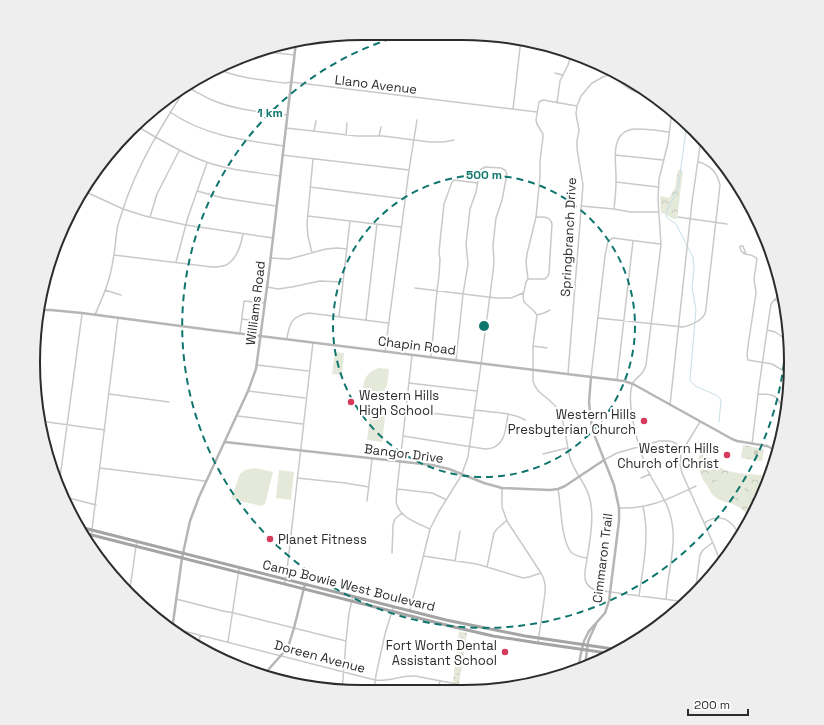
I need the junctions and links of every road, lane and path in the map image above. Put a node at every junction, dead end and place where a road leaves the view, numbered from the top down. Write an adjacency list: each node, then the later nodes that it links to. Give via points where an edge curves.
1 (521, 46): 17 (street)
2 (295, 47): 4 (street, Williams Road)
3 (273, 53): 4 (street)
4 (294, 56): 11 (street, Williams Road)
5 (570, 59): 8 (street)
6 (223, 72): 11 (street, Llano Avenue, via 249,79)
7 (556, 74): 8 (street)
8 (562, 75): 15 (street)
9 (608, 75): 16 (street, via 592,83)
10 (618, 81): 13 (street, via 623,86)
11 (291, 82): 17 (street, Llano Avenue); 20 (street, Williams Road)
12 (191, 89): 20 (street, via 228,105)
13 (636, 91)
14 (180, 96): 18 (street)
15 (557, 103): 16 (street); 19 (street, via 540,101)
16 (577, 106): 54 (street, Springbranch Drive)
17 (513, 109): 19 (street, Llano Avenue)
18 (170, 112): 32 (street); 35 (street, via 218,134)
19 (537, 112): 60 (street, via 537,124 543,138)
20 (287, 115): 27 (street, Williams Road)
21 (671, 118): 29 (street)
22 (416, 120): 33 (street)
23 (316, 121): 28 (street)
24 (347, 123): 30 (street)
25 (381, 127): 31 (street)
26 (140, 128): 32 (street)
27 (286, 128): 28 (street); 35 (street, Williams Road)
28 (314, 131): 30 (street)
29 (669, 132): 39 (street, via 628,130 618,139); 41 (street)
30 (346, 135): 31 (street)
31 (379, 136): 33 (street)
32 (156, 138): 37 (street); 55 (street, via 138,171)
33 (413, 140): 34 (street); 44 (street)
34 (454, 140)
35 (284, 146): 38 (street, Williams Road)
36 (700, 146): 43 (street)
37 (179, 151): 42 (street); 59 (street, via 157,194)
38 (282, 155): 40 (street); 45 (street, Williams Road)
39 (615, 155): 41 (street); 46 (street)
40 (313, 159): 44 (street); 48 (street)
41 (663, 160): 49 (street)
42 (207, 162): 45 (street); 50 (street)
43 (699, 162): 62 (street); 64 (street, via 709,166 719,181)
44 (409, 170): 52 (street)
45 (280, 176): 53 (street, Williams Road)
46 (616, 182): 49 (street); 56 (street)
47 (478, 183): 84 (street, via 454,180 452,182 444,204 440,232 440,275); 86 (street, via 470,209 466,244 468,264); 89 (street, via 480,170 485,167 501,168 507,174 496,218)
48 (310, 187): 52 (street); 58 (street)
49 (659, 187): 57 (street)
50 (197, 191): 53 (street, via 223,198); 67 (street)
51 (88, 193): 55 (street)
52 (405, 199): 68 (street)
53 (276, 206): 70 (street, Williams Road)
54 (581, 206): 56 (street); 126 (street, Springbranch Drive)
55 (123, 209): 59 (street); 76 (street, via 117,229)
56 (614, 209): 57 (street)
57 (659, 212): 72 (street)
58 (308, 216): 63 (street); 74 (street, via 308,236)
59 (150, 217): 67 (street)
60 (536, 217): 79 (street, via 527,254); 79 (street, via 546,217 552,224 549,273 545,279)
61 (678, 217): 62 (street)
62 (691, 219): 64 (street); 107 (street)
63 (350, 221): 65 (street); 73 (street)
64 (716, 222): 66 (street); 107 (street, via 703,317 686,327)
65 (377, 224): 68 (street); 102 (street)
66 (727, 224)
67 (186, 225): 69 (street); 78 (street)
68 (401, 227): 105 (street)
69 (243, 234): 70 (street); 78 (street, via 233,259 223,266)
70 (273, 238): 77 (street, Williams Road)
71 (633, 241): 72 (street); 100 (street, via 613,238 607,243); 104 (street)
72 (661, 244): 106 (street)
73 (347, 249): 74 (street); 80 (street)
74 (312, 252): 77 (street, via 289,259)
75 (746, 254): 120 (street, via 757,259 754,279 756,293 747,355 748,360)
76 (114, 255): 78 (street); 83 (street)
77 (270, 258): 81 (street, Williams Road)
78 (176, 262)
79 (528, 279): 85 (street)
80 (343, 282): 81 (street, via 320,281 278,289); 98 (street)
81 (266, 287): 92 (street, Williams Road)
82 (415, 288): 84 (street)
83 (105, 290): 87 (street); 96 (street)
84 (436, 291): 86 (street); 118 (street)
85 (523, 293): 89 (street, via 507,298); 97 (street, via 524,302)
86 (463, 294): 89 (street); 119 (street)
87 (121, 295)
88 (777, 296): 90 (street)
89 (490, 298): 121 (street)
90 (774, 300): 91 (street); 108 (street, via 770,306)
91 (778, 301)
92 (265, 303): 101 (street, via 244,301); 110 (street, Williams Road)
93 (44, 310): 95 (street, Chapin Road)
94 (550, 310): 97 (street)
95 (82, 313): 96 (street, Chapin Road); 147 (street)
96 (95, 314): 99 (street, Chapin Road)
97 (537, 315): 114 (street)
98 (339, 317): 102 (street); 112 (street, via 309,314 298,317 290,324)
99 (118, 318): 109 (street, Chapin Road); 133 (street)
100 (598, 318): 104 (street); 127 (street)
101 (242, 320): 103 (street); 109 (street)
102 (366, 320): 105 (street)
103 (255, 321)
104 (624, 321): 106 (street); 128 (street)
105 (388, 323): 116 (street)
106 (651, 324): 107 (street); 130 (street, via 646,365 643,373)
107 (678, 327): 137 (street)
108 (767, 330): 111 (street); 120 (street)
109 (240, 333): 110 (street, Chapin Road)
110 (261, 336): 112 (street, Chapin Road); 122 (street, Williams Road)
111 (783, 337)
112 (286, 339): 113 (street, Chapin Road)
113 (313, 342): 116 (street, Chapin Road); 125 (street)
114 (533, 346): 115 (street); 123 (street)
115 (547, 348)
116 (385, 352): 117 (street, Chapin Road)
117 (412, 355): 118 (street, Chapin Road); 129 (street)
118 (431, 357): 119 (street, Chapin Road)
119 (456, 360): 121 (street, Chapin Road)
120 (762, 363): 124 (street, via 774,364); 134 (street)
121 (481, 364): 123 (street, Chapin Road); 132 (street)
122 (257, 365): 125 (street); 131 (street, Williams Road)
123 (533, 369): 126 (street, Chapin Road); 155 (street, via 534,386 560,413)
124 (784, 370)
125 (309, 372): 135 (street)
126 (568, 374): 127 (street, Chapin Road)
127 (591, 376): 128 (street, Chapin Road); 161 (street, Cimmaron Trail, via 589,402 592,429)
128 (617, 380): 130 (street, Chapin Road)
129 (409, 383): 132 (street); 139 (street)
130 (633, 384): 137 (street, Chapin Road); 154 (street, via 631,412)
131 (248, 391): 135 (street); 142 (street, Williams Road)
132 (477, 391): 140 (street)
133 (109, 394): 136 (street); 149 (street)
134 (758, 394): 138 (street, via 774,396); 152 (street)
135 (306, 398): 148 (street)
136 (169, 402)
137 (670, 405): 146 (street, Chapin Road)
138 (781, 407)
139 (406, 410): 143 (street); 150 (street)
140 (474, 410): 141 (street); 143 (street)
141 (508, 414): 144 (street); 153 (street, via 504,439 497,446 488,449)
142 (236, 416): 148 (street); 151 (street, Williams Road)
143 (473, 418): 153 (street)
144 (524, 420)
145 (45, 422): 147 (street)
146 (700, 422): 152 (street, Chapin Road, via 736,440); 156 (street)
147 (67, 424): 149 (street); 166 (street)
148 (303, 424): 158 (street)
149 (105, 430): 163 (street)
150 (403, 436): 153 (street); 162 (street)
151 (224, 442): 158 (street, Bangor Drive); 170 (street, Williams Road)
152 (752, 444): 157 (street, Chapin Road)
153 (470, 446): 164 (street)
154 (640, 446): 156 (street, Bangor Drive, via 664,441 673,442); 161 (street, Bangor Drive); 165 (street)
155 (568, 448): 159 (street); 167 (street)
156 (684, 448): 176 (street, via 680,464)
157 (772, 448)
158 (301, 450): 160 (street, Bangor Drive); 168 (street)
159 (543, 454)
160 (372, 459): 162 (street, Bangor Drive); 172 (street)
161 (604, 460): 167 (street, Bangor Drive); 183 (street, Cimmaron Trail, via 614,485)
162 (400, 462): 164 (street, Bangor Drive, via 441,467); 174 (street)
163 (100, 468): 170 (street); 181 (street)
164 (462, 474): 173 (street, Bangor Drive); 178 (street)
165 (650, 474): 169 (street); 180 (street)
166 (61, 476)
167 (579, 476): 175 (street, Bangor Drive); 201 (street, via 589,496 592,512)
168 (297, 478): 172 (street); 207 (street)
169 (640, 478)
170 (206, 482): 196 (street, Williams Road, via 190,521)
171 (696, 486): 176 (street)
172 (369, 487): 179 (street)
173 (502, 488): 175 (street, Bangor Drive); 185 (street, via 502,507)
174 (397, 489): 178 (street, via 432,493); 184 (street, via 396,504)
175 (558, 489): 201 (street, via 568,547 576,555)
176 (688, 490): 180 (street); 186 (street)
177 (70, 499): 181 (street)
178 (446, 500): 188 (street)
179 (367, 501)
180 (665, 501): 182 (street); 217 (street, via 673,533)
181 (96, 505): 189 (street)
182 (643, 507): 183 (street); 215 (street, via 646,539)
183 (618, 508): 213 (street, Cimmaron Trail, via 619,521)
184 (402, 513): 188 (street); 197 (street, via 393,525)
185 (507, 521): 204 (street, via 494,533); 206 (street)
186 (704, 523): 191 (street, via 711,519 724,518); 194 (street)
187 (86, 528): 189 (main road, Camp Bowie West Boulevard)
188 (430, 529): 198 (street)
189 (93, 530): 192 (street); 193 (main road, Camp Bowie West Boulevard)
190 (460, 531): 202 (street)
191 (737, 531)
192 (92, 535): 195 (main road, Camp Bowie West Boulevard)
193 (137, 541): 195 (street); 196 (main road, Camp Bowie West Boulevard)
194 (713, 543): 199 (street); 210 (street, via 700,555)
195 (136, 546): 200 (main road, Camp Bowie West Boulevard); 211 (street)
196 (183, 553): 200 (street, Williams Road); 203 (main road, Camp Bowie West Boulevard)
197 (392, 553)
198 (423, 556): 202 (street); 221 (street)
199 (719, 557)
200 (182, 558): 205 (main road, Camp Bowie West Boulevard); 216 (street, Williams Road)
201 (587, 558): 213 (street, via 584,578 588,586 595,590)
202 (455, 561): 204 (street)
203 (239, 567): 205 (street); 207 (main road, Camp Bowie West Boulevard)
204 (487, 567): 206 (street, via 523,578)
205 (238, 572): 208 (main road, Camp Bowie West Boulevard); 222 (street)
206 (542, 573): 232 (street, via 546,585)
207 (286, 579): 208 (street); 209 (main road, Camp Bowie West Boulevard)
208 (284, 584): 212 (main road, Camp Bowie West Boulevard)
209 (305, 584): 212 (street); 214 (main road, Camp Bowie West Boulevard)
210 (696, 584)
211 (130, 587)
212 (304, 589): 219 (main road, Camp Bowie West Boulevard); 229 (street)
213 (610, 592): 215 (street); 226 (street, Cimmaron Trail, via 607,609)
214 (353, 596): 219 (street); 220 (main road, Camp Bowie West Boulevard)
215 (639, 596): 217 (street)
216 (176, 599): 222 (street); 225 (street, Williams Road)
217 (666, 599): 218 (street)
218 (679, 601)
219 (352, 602): 223 (main road, Camp Bowie West Boulevard); 234 (street)
220 (393, 606): 221 (main road, Camp Bowie West Boulevard); 223 (street)
221 (410, 611): 224 (street); 227 (main road, Camp Bowie West Boulevard)
222 (232, 612): 229 (street); 235 (street)
223 (392, 612): 224 (main road, Camp Bowie West Boulevard); 248 (street)
224 (408, 616): 228 (main road, Camp Bowie West Boulevard)
225 (173, 623)
226 (596, 623): 237 (street, Cimmaron Trail); 238 (street, Cimmaron Trail)
227 (468, 625): 228 (main road, via 466,628); 232 (main road, Camp Bowie West Boulevard)
228 (454, 627): 236 (main road, Camp Bowie West Boulevard)
229 (294, 628): 234 (street); 243 (street)
230 (184, 632): 231 (street, Doreen Avenue)
231 (200, 635): 233 (street); 235 (street, Doreen Avenue)
232 (538, 638): 236 (street); 237 (main road, Camp Bowie West Boulevard)
233 (199, 641)
234 (346, 641): 247 (street)
235 (228, 642): 243 (street, Doreen Avenue)
236 (538, 643): 240 (main road, Camp Bowie West Boulevard)
237 (582, 644): 238 (main road, Camp Bowie West Boulevard); 240 (street, Cimmaron Trail)
238 (588, 645): 239 (main road, Camp Bowie West Boulevard); 241 (street, Cimmaron Trail)
239 (611, 649)
240 (581, 650): 241 (main road, Camp Bowie West Boulevard); 245 (street, Cimmaron Trail)
241 (587, 650): 242 (main road, Camp Bowie West Boulevard); 244 (street, Cimmaron Trail)
242 (603, 652)
243 (282, 655): 246 (street); 247 (street, Doreen Avenue)
244 (586, 660)
245 (579, 662)
246 (268, 671)
247 (344, 672): 248 (street, Doreen Avenue); 250 (street)
248 (375, 680): 249 (street, Doreen Avenue, via 409,676); 251 (street)
249 (440, 681): 252 (street); 253 (street, Doreen Avenue)
250 (343, 684)
251 (375, 685)
252 (439, 685)
253 (461, 685)

